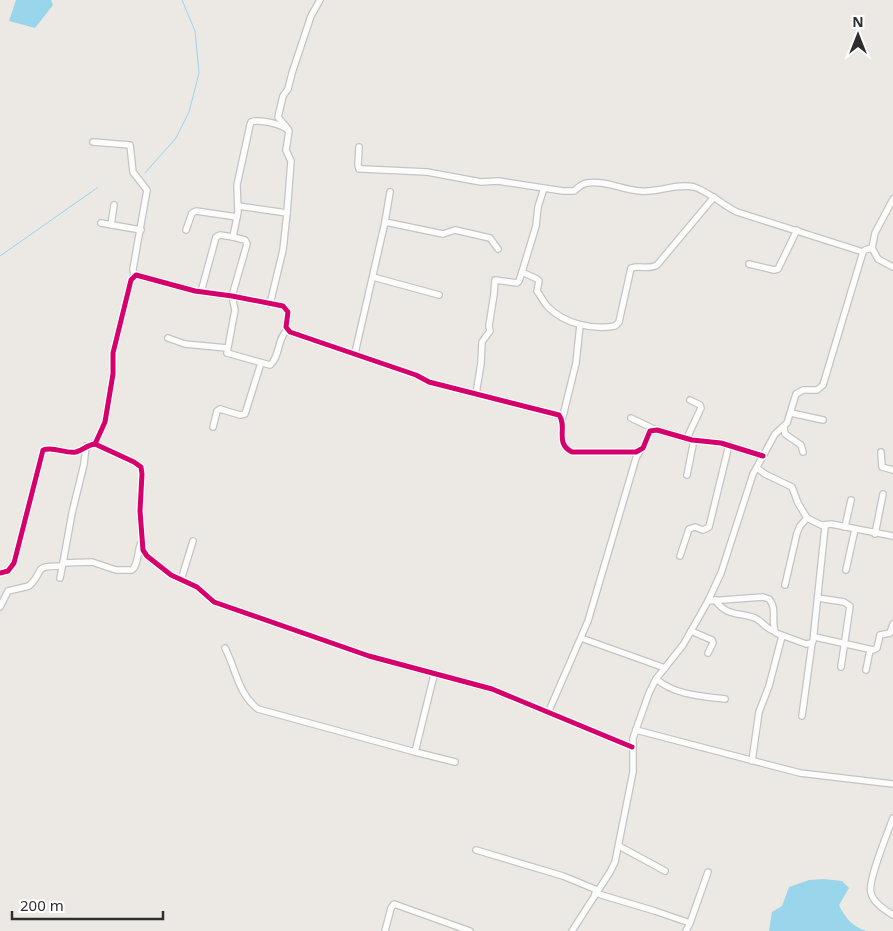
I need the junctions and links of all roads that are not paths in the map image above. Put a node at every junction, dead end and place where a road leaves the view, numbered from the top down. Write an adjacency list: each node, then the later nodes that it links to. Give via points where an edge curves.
1 (320, 0): 2 (street, via 311,16 278,113)
2 (288, 129): 10 (street, via 251,122 238,185); 11 (street, via 286,153 291,160)
3 (93, 142): 16 (street, via 131,147 133,172 147,190)
4 (359, 147): 5 (street, via 359,169 434,173 466,180)
5 (544, 188): 7 (street, via 571,192 583,184 598,183 642,192 683,186); 25 (street)
6 (390, 192): 13 (street)
7 (714, 197): 18 (street, via 737,212); 32 (street, via 657,265 631,268 618,324 611,327)
8 (893, 199): 20 (street, via 875,233)
9 (114, 205): 15 (street)
10 (238, 206): 11 (street); 12 (street)
11 (287, 213): 31 (street, via 283,250)
12 (237, 217): 17 (street, via 196,210); 19 (street)
13 (385, 222): 21 (street, via 443,234 455,230 490,238); 27 (street)
14 (102, 223): 15 (street)
15 (111, 225): 16 (street)
16 (141, 230): 26 (street)
17 (186, 230)
18 (796, 230): 22 (street); 23 (street, via 778,269)
19 (233, 237): 28 (street, via 216,237); 29 (street, via 245,240 247,244)
20 (872, 248): 22 (street); 24 (street, via 878,259)
21 (498, 249)
22 (863, 252): 40 (street, via 823,385 817,390 798,392)
23 (749, 264)
24 (893, 267)
25 (522, 272): 32 (street, via 537,278 537,291 550,309); 38 (street, via 517,283 495,280 490,331 482,342)
26 (134, 276): 28 (street); 49 (street, via 114,349 105,422)
27 (373, 277): 30 (street); 36 (street)
28 (201, 292): 29 (street)
29 (232, 296): 31 (street); 35 (street, via 235,310)
30 (440, 296)
31 (270, 304): 33 (street, via 287,308)
32 (580, 325): 42 (street, via 576,363)
33 (287, 330): 36 (street); 37 (street, via 273,364)
34 (168, 338): 35 (street, via 185,344)
35 (227, 348): 37 (street, via 230,355)
36 (355, 353): 38 (street, via 429,382)
37 (261, 364): 44 (street, via 245,414 220,409)
38 (476, 394): 42 (street, via 555,413)
39 (690, 400): 47 (street, via 701,408)
40 (791, 412): 43 (street); 45 (street)
41 (631, 418): 46 (street)
42 (562, 420): 52 (street, via 562,442 572,452)
43 (823, 420)
44 (213, 426)
45 (784, 427): 53 (street, via 785,434 801,445); 55 (street, via 775,434)
46 (657, 430): 47 (street); 52 (street, via 650,432)
47 (686, 438): 48 (street)
48 (694, 440): 50 (street); 58 (street)
49 (95, 444): 51 (street); 68 (street, via 141,467)
50 (730, 445): 55 (street); 69 (street, via 709,527 689,529)
51 (86, 446): 70 (street); 72 (street, via 73,452 43,450 14,563 8,571)
52 (640, 451): 84 (street)
53 (803, 452)
54 (882, 452): 57 (street, via 882,467)
55 (763, 456): 56 (street)
56 (757, 468): 61 (street, via 792,487); 78 (street, via 721,573)
57 (893, 470)
58 (687, 476)
59 (883, 494): 65 (street)
60 (851, 500): 63 (street)
61 (807, 518): 62 (street); 75 (street, via 797,533)
62 (823, 525): 63 (street); 76 (street, via 826,530)
63 (845, 527): 64 (street)
64 (856, 530): 65 (street); 71 (street)
65 (875, 534): 66 (street)
66 (893, 536)
67 (193, 541): 74 (street)
68 (141, 543): 70 (street, via 136,566 132,570 116,570 92,562); 74 (street, via 147,556)
69 (680, 556)
70 (62, 565): 73 (street); 79 (street, via 41,568 29,586 6,593)
71 (846, 570)
72 (0, 573)
73 (60, 578)
74 (181, 580): 93 (street, via 197,587 221,605 369,656)
75 (785, 585)
76 (818, 598): 85 (street); 86 (street, via 850,606)
77 (716, 600): 78 (street); 82 (street, via 727,611 756,618); 82 (street, via 769,599 774,609)
78 (708, 601): 81 (street)
79 (0, 607)
80 (893, 624): 88 (street, via 892,632 880,635 877,648)
81 (691, 631): 89 (street, via 712,640); 91 (street)
82 (774, 631): 83 (street)
83 (782, 636): 85 (street, via 806,644); 101 (street, via 759,712)
84 (581, 638): 91 (street); 96 (street)
85 (813, 640): 86 (street); 97 (street)
86 (846, 644): 88 (street); 90 (street)
87 (225, 648): 100 (street, via 241,689 258,709)
88 (870, 650): 92 (street)
89 (708, 653)
90 (841, 667)
91 (665, 668): 94 (street)
92 (866, 670)
93 (434, 674): 96 (street, via 492,689); 100 (street)
94 (656, 679): 95 (street, via 680,692); 98 (street)
95 (725, 699)
96 (548, 713): 99 (street)
97 (802, 716)
98 (636, 730): 99 (street); 101 (street)
99 (632, 746): 105 (street, via 633,772)
100 (415, 752): 102 (street)
101 (752, 761): 103 (street, via 818,776)
102 (455, 762)
103 (893, 784)
104 (893, 818): 110 (street, via 870,890 873,898)
105 (619, 846): 107 (street); 109 (street, via 610,872)
106 (476, 850): 109 (street, via 563,876)
107 (665, 871)
108 (708, 872): 111 (street)
109 (596, 892): 111 (street); 114 (street)
110 (893, 915)
111 (690, 923): 115 (street)
112 (384, 931): 113 (street, via 394,904)
113 (470, 931)
114 (572, 931)
115 (686, 931)

